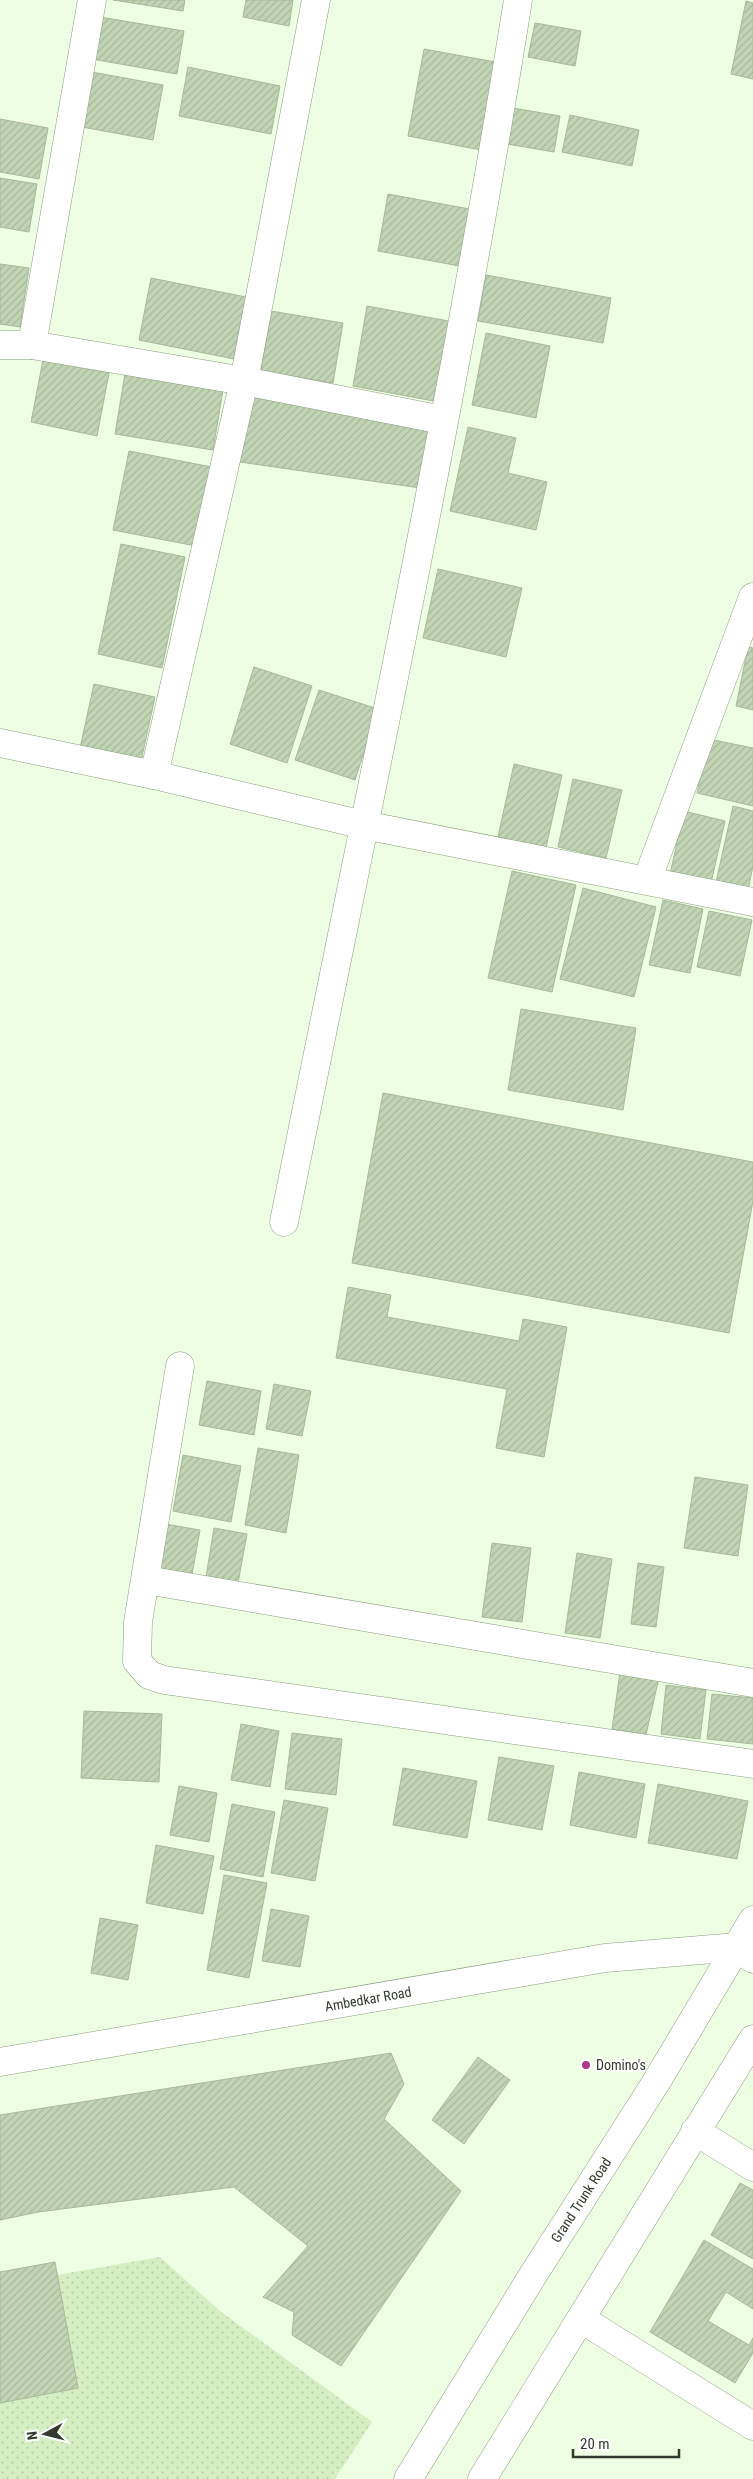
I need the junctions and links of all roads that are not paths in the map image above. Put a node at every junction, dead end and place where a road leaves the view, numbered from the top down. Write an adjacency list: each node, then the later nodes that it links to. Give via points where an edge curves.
1 (92, 0): 5 (main road)
2 (316, 0): 6 (main road)
3 (518, 0): 7 (main road, via 491,168)
4 (0, 345): 5 (main road)
5 (32, 345): 6 (main road)
6 (244, 381): 7 (main road); 10 (main road)
7 (443, 420): 11 (main road)
8 (753, 597): 12 (main road)
9 (0, 743): 10 (main road)
10 (154, 775): 11 (main road)
11 (364, 825): 12 (main road); 14 (main road)
12 (647, 880): 13 (main road)
13 (753, 902)
14 (284, 1222)
15 (180, 1366): 16 (main road)
16 (146, 1580): 17 (main road); 18 (main road, via 138,1622 137,1661 149,1675 164,1680)
17 (753, 1683)
18 (753, 1764)
19 (753, 1920): 20 (main road, Grand Trunk Road)
20 (745, 1953): 22 (main road, Ambedkar Road, via 605,1958); 27 (main road, Grand Trunk Road, via 655,2084)
21 (753, 2039): 23 (main road)
22 (0, 2062)
23 (695, 2131): 24 (main road); 25 (main road)
24 (753, 2166)
25 (581, 2319): 26 (main road); 28 (main road)
26 (753, 2426)
27 (408, 2479)
28 (482, 2479)

